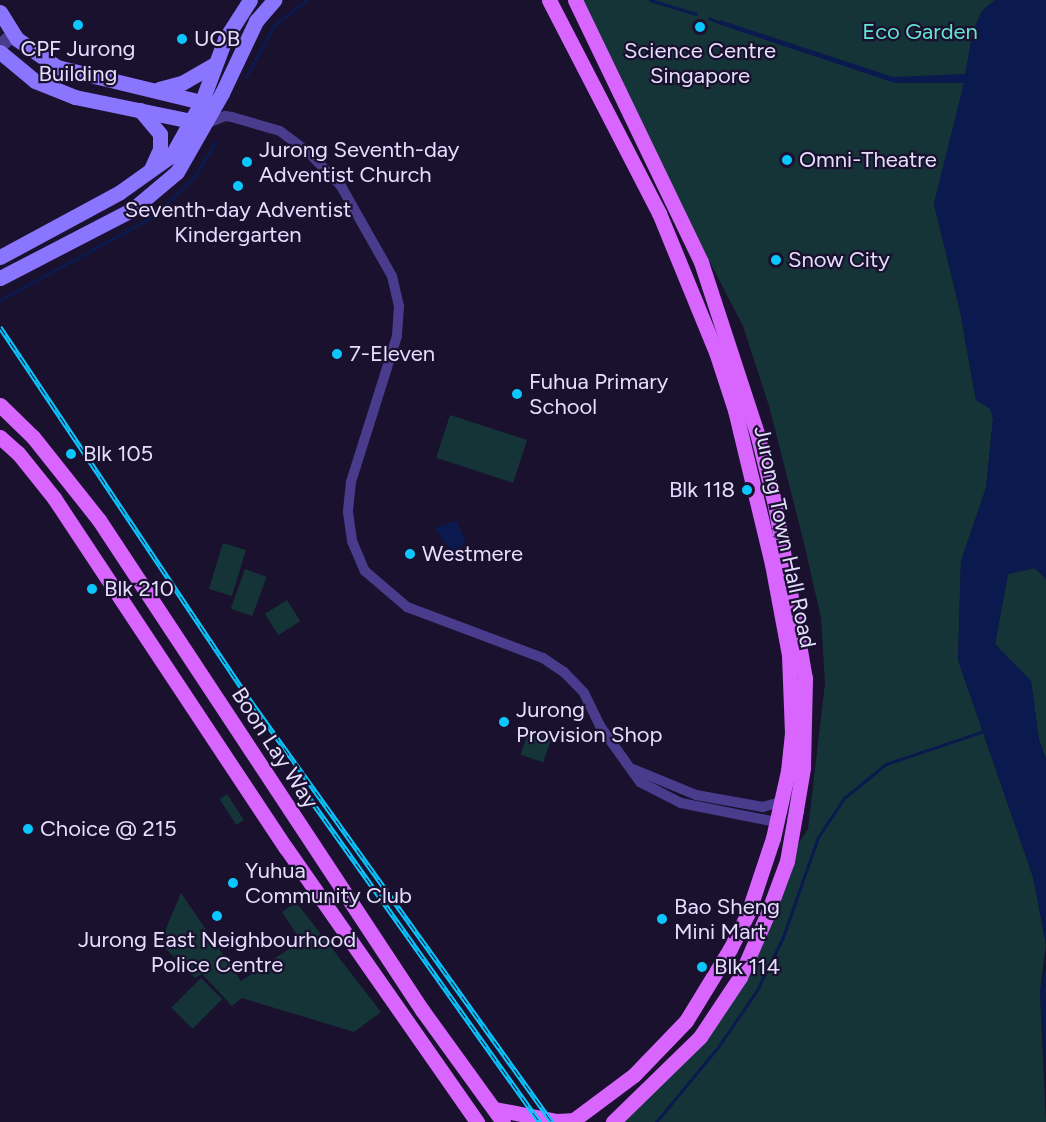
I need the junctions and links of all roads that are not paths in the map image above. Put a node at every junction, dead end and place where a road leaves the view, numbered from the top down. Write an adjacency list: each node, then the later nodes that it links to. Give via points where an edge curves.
1 (250, 0): 8 (main road, via 236,18)
2 (274, 0): 10 (main road, via 256,21)
3 (549, 0): 17 (main road, Jurong Town Hall Road, via 659,213)
4 (576, 0): 17 (main road, Jurong Town Hall Road, via 701,262)
5 (5, 24): 6 (street); 9 (main road, via 36,55 57,67)
6 (0, 46)
7 (0, 52): 11 (main road, via 42,84 75,97)
8 (213, 65): 9 (main road, via 182,83); 10 (main road)
9 (157, 90): 10 (main road)
10 (214, 107): 12 (main road); 13 (main road); 22 (street, via 280,131 322,165 371,234 392,276 399,306 398,336 351,482 348,512 352,541 365,571 407,607 543,658 564,672 584,693 600,726)
11 (140, 110): 12 (main road); 14 (main road, via 154,122 161,140)
12 (191, 120): 13 (main road); 14 (main road, via 172,155)
13 (206, 124): 16 (main road, via 177,172 133,209)
14 (148, 174): 15 (main road)
15 (0, 257)
16 (0, 279)
17 (722, 347): 20 (main road, Jurong Town Hall Road, via 775,505); 21 (main road, Jurong Town Hall Road)
18 (0, 405): 27 (main road, Boon Lay Way, via 33,437 99,520 409,992)
19 (0, 437): 26 (main road, Boon Lay Way, via 54,498 286,848)
20 (794, 604): 21 (main road, via 790,620); 24 (main road, Jurong Town Hall Road, via 806,695)
21 (783, 622): 23 (main road, Jurong Town Hall Road, via 789,656 792,733)
22 (633, 769): 23 (street, via 696,795 763,807); 25 (street, via 640,782 681,803)
23 (781, 802): 25 (main road, Jurong Town Hall Road)
24 (796, 810): 25 (main road, via 784,821); 32 (main road, Jurong Town Hall Road, via 787,861 740,976 700,1037)
25 (776, 822): 28 (main road, Jurong Town Hall Road, via 748,913 686,1021 634,1075)
26 (457, 1095): 29 (main road); 30 (main road, Boon Lay Way)
27 (495, 1108): 28 (main road); 31 (main road, Boon Lay Way)
28 (573, 1121)
29 (464, 1122)
30 (477, 1122)
31 (503, 1122)
32 (613, 1122)

